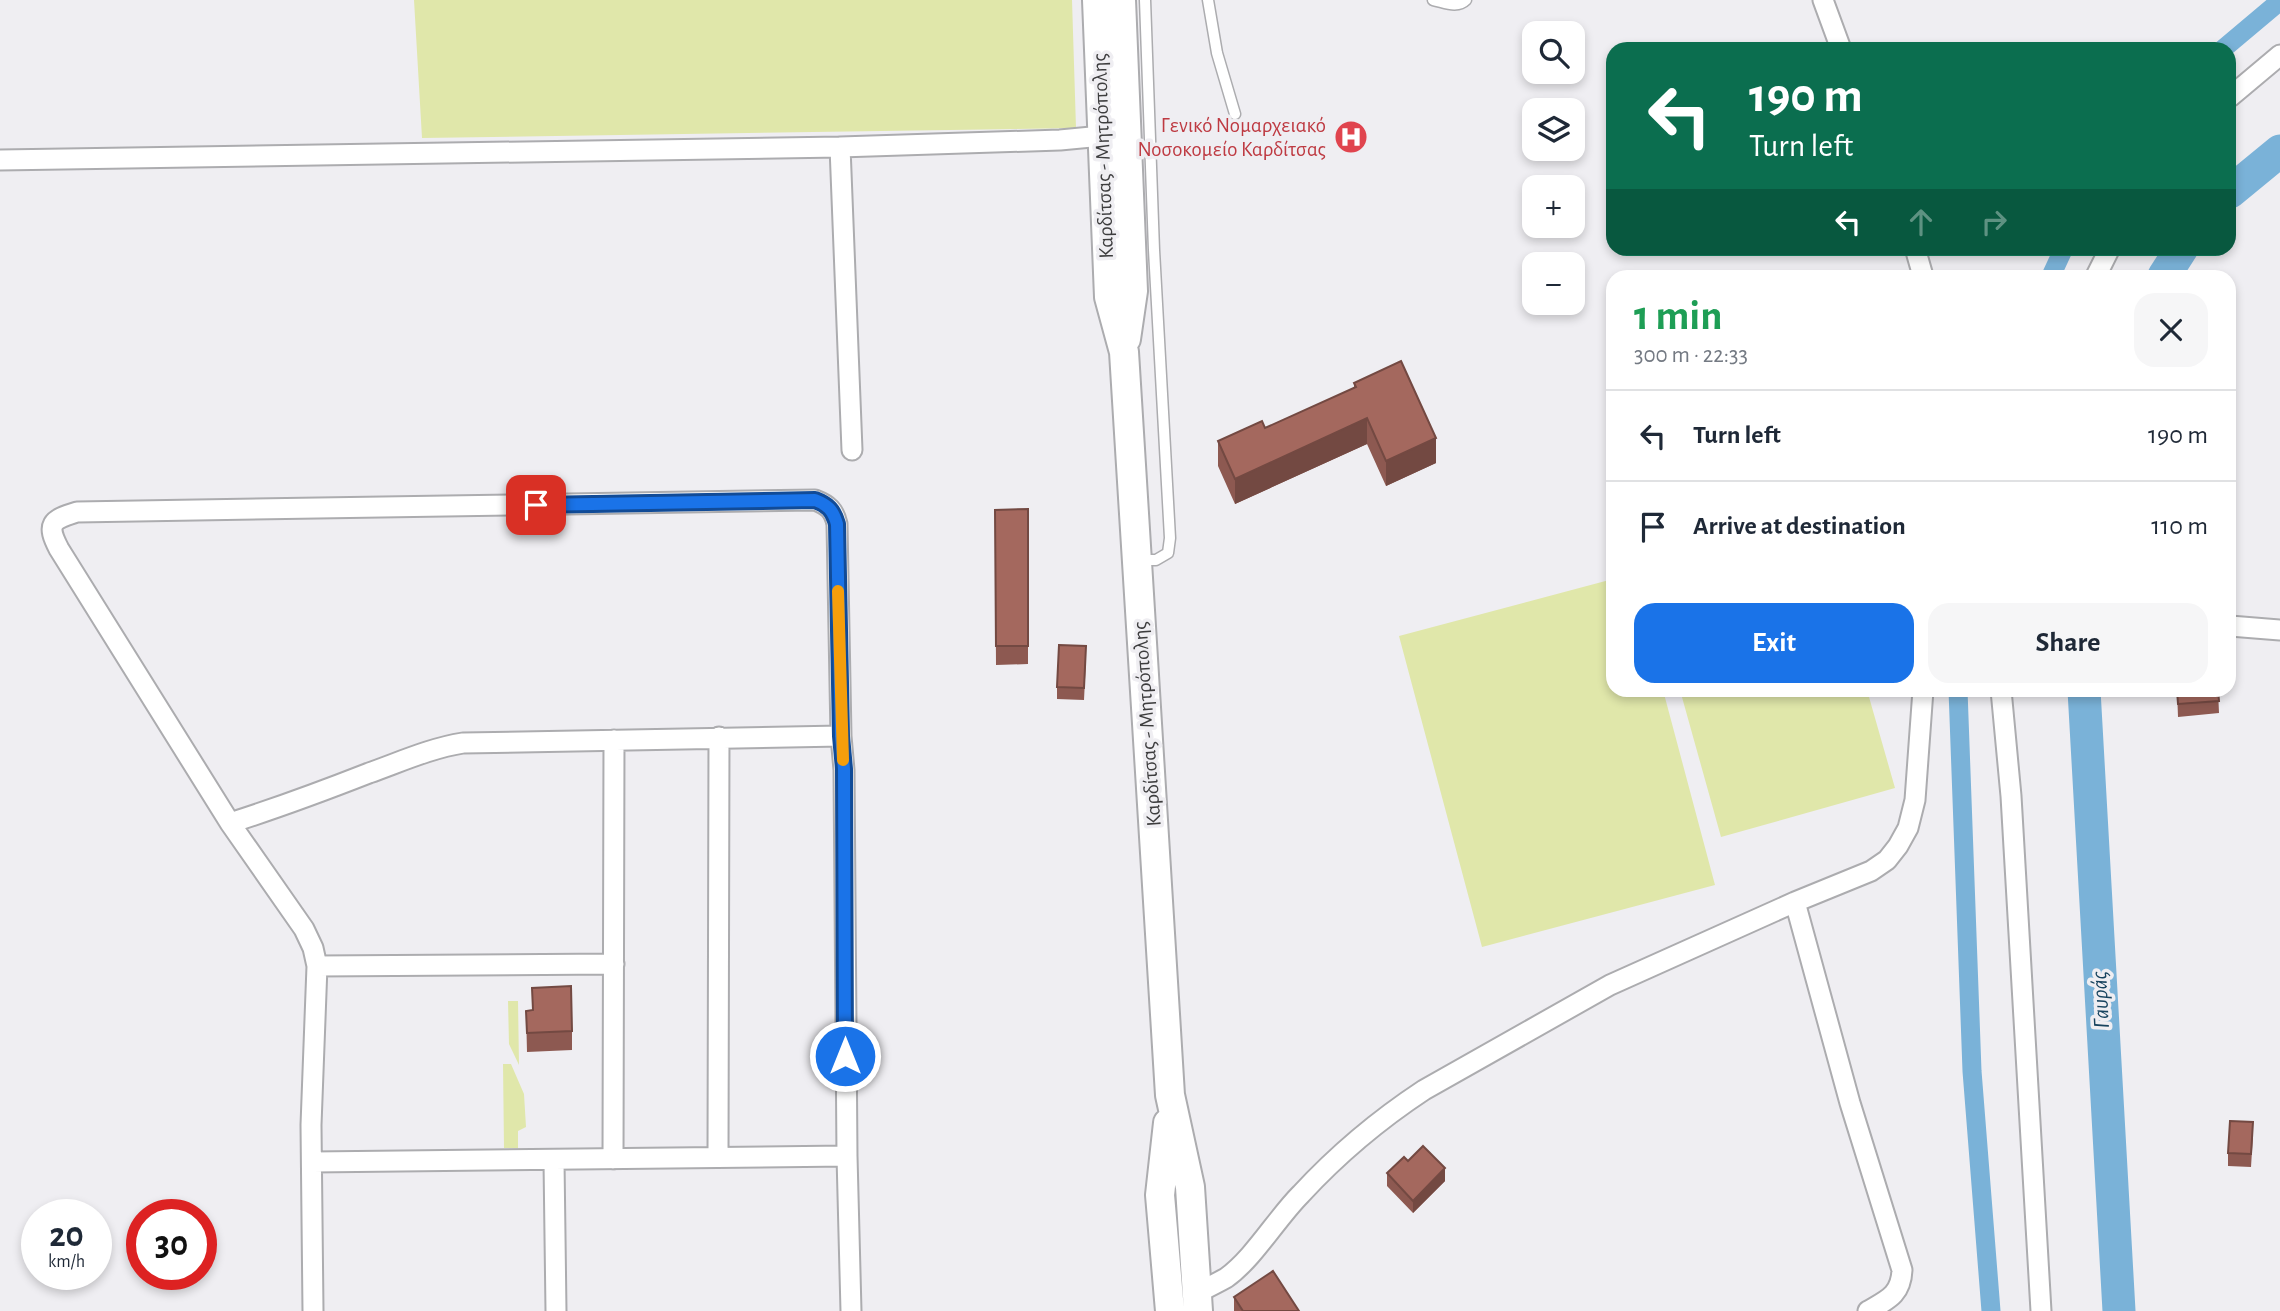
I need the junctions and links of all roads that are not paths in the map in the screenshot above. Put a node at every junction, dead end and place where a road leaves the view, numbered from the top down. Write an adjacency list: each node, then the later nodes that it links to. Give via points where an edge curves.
1 (1208, 0): 10 (lane)
2 (1433, 0): 3 (lane, via 1455,5)
3 (1466, 0)
4 (1823, 0): 6 (street)
5 (1121, 5): 7 (main road, Καρδίτσας - Μητρόπολης)
6 (1838, 42)
7 (1123, 43): 11 (main road, Καρδίτσας - Μητρόπολης); 14 (main road, Καρδίτσας - Μητρόπολης, via 1133,291); 16 (lane, via 1154,250 1170,538 1164,557)
8 (2280, 55): 9 (street)
9 (2236, 92)
10 (1235, 114)
11 (1102, 136): 12 (street); 14 (main road, Καρδίτσας - Μητρόπολης, via 1109,297)
12 (840, 147): 13 (street); 15 (street)
13 (0, 160)
14 (1124, 352): 16 (main road, Καρδίτσας - Μητρόπολης)
15 (852, 450)
16 (1137, 560): 28 (main road, Καρδίτσας - Μητρόπολης)
17 (2236, 626): 18 (street)
18 (2280, 630)
19 (1922, 697): 25 (street, via 1915,800 1899,846 1871,871)
20 (2002, 697): 40 (street)
21 (841, 736): 22 (street); 24 (street, via 837,524 827,505 815,500 77,512 55,520 52,535 59,549); 29 (street)
22 (719, 737): 23 (street); 30 (street)
23 (614, 740): 24 (street, via 449,745); 26 (street)
24 (230, 823): 27 (street, via 304,929)
25 (1795, 902): 34 (street, via 1579,1001 1400,1106 1302,1192 1241,1265); 39 (street, via 1902,1270 1902,1284)
26 (614, 964): 27 (street); 31 (street)
27 (317, 966): 33 (street)
28 (1170, 1096): 34 (main road, Καρδίτσας - Μητρόπολης, via 1190,1187); 38 (main road, Καρδίτσας - Μητρόπολης, via 1160,1195)
29 (847, 1156): 30 (street); 37 (street)
30 (719, 1157): 31 (street)
31 (613, 1159): 32 (street)
32 (554, 1161): 33 (street); 36 (street)
33 (313, 1162): 35 (street)
34 (1198, 1302)
35 (313, 1311)
36 (556, 1311)
37 (851, 1311)
38 (1170, 1311)
39 (1868, 1311)
40 (2041, 1311)

